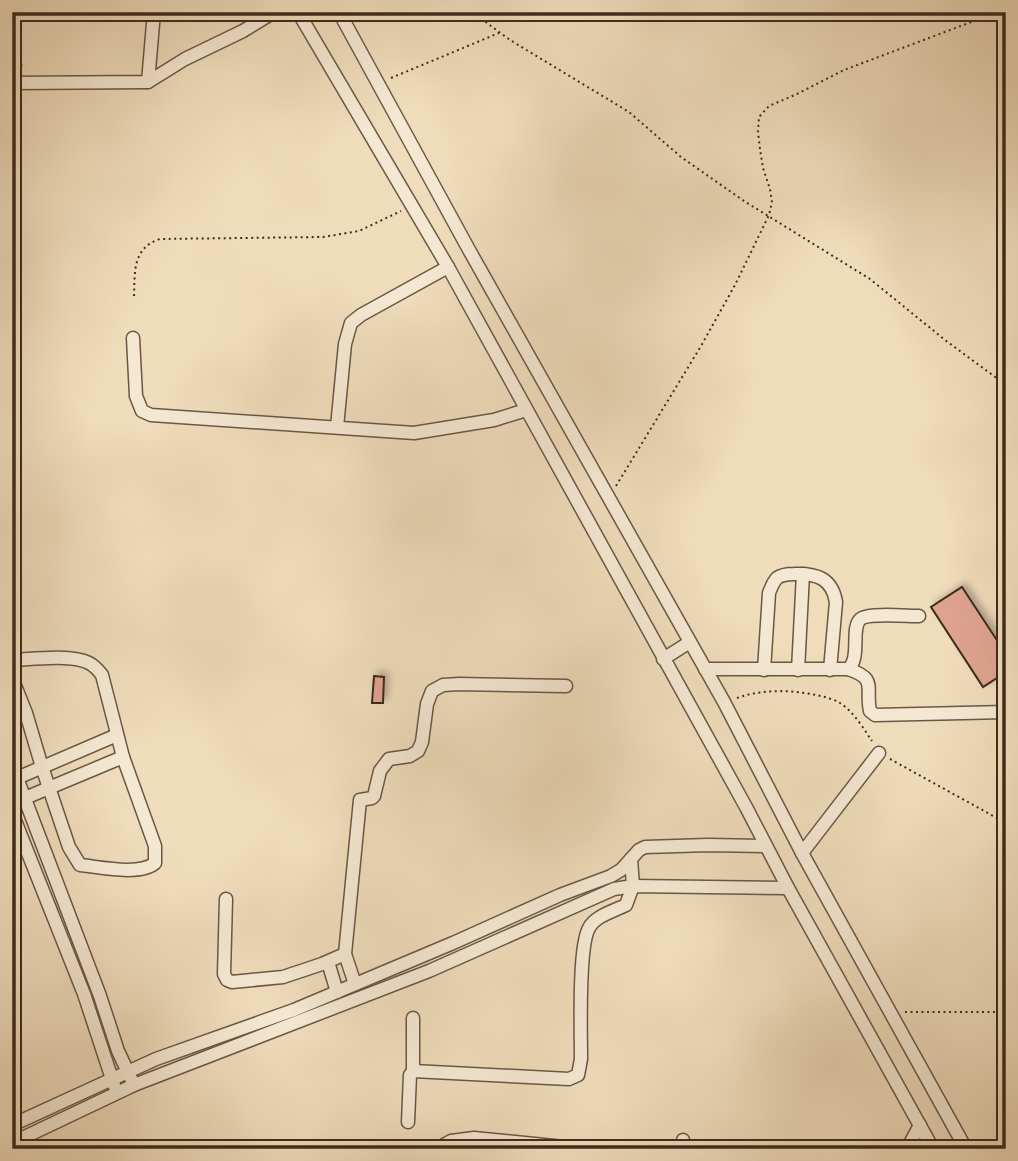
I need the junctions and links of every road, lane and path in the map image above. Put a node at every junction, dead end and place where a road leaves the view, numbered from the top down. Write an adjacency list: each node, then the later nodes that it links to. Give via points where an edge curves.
1 (154, 12): 8 (street)
2 (274, 12): 8 (street)
3 (298, 12): 11 (street)
4 (339, 12): 10 (street)
5 (472, 12): 7 (path)
6 (998, 12): 12 (path, via 844,70 769,106 759,117 758,131 772,202)
7 (500, 33): 10 (path); 12 (path, via 629,112 681,157)
8 (148, 82): 9 (street)
9 (12, 83)
10 (378, 83): 19 (street)
11 (411, 205): 13 (street); 14 (path, via 345,234 152,241 140,252)
12 (768, 216): 16 (path, via 870,279); 19 (path, via 701,346)
13 (448, 267): 17 (street); 18 (street, via 351,323)
14 (134, 296)
15 (134, 338): 18 (street, via 136,396 142,411 151,415)
16 (1006, 385)
17 (526, 410): 18 (street, via 414,433); 23 (street)
18 (337, 427)
19 (609, 498): 22 (street)
20 (803, 574): 27 (street, via 777,578 769,593); 28 (street); 29 (street, via 829,583 834,592)
21 (919, 617): 26 (street, via 859,620 855,661)
22 (690, 642): 23 (street); 25 (street)
23 (663, 659): 43 (street)
24 (12, 666): 34 (street, via 14,660 47,658 89,663 102,675)
25 (705, 669): 27 (street); 32 (street)
26 (849, 669): 29 (street); 33 (street, via 867,680 870,711 875,715)
27 (764, 670): 28 (street)
28 (797, 670): 29 (street)
29 (830, 670)
30 (12, 678): 37 (street)
31 (566, 686): 49 (street, via 459,684 432,691 418,751 389,759 380,771 374,796 360,800)
32 (724, 702): 35 (path, via 778,691 839,701); 44 (street)
33 (1006, 712)
34 (117, 735): 36 (street); 37 (street)
35 (879, 753): 42 (path); 44 (street)
36 (123, 757): 39 (street); 39 (street, via 155,846 155,863 150,867 126,870 80,865)
37 (42, 767): 38 (street); 39 (street)
38 (15, 771): 40 (street)
39 (49, 788): 40 (street)
40 (25, 798): 57 (street)
41 (12, 813): 59 (street)
42 (1006, 823)
43 (766, 846): 45 (street, via 654,845 639,850); 47 (street)
44 (802, 853): 54 (street)
45 (631, 859): 46 (street); 51 (street, via 611,876)
46 (633, 886): 47 (street); 53 (street, via 614,889 429,971); 58 (street, via 626,905 598,918 586,936 578,1075 569,1079)
47 (788, 888): 64 (street)
48 (226, 899): 50 (street, via 227,980 282,977)
49 (345, 954): 50 (street); 51 (street)
50 (328, 962): 52 (street)
51 (355, 984): 52 (street)
52 (337, 992): 53 (street)
53 (320, 1007): 57 (street); 60 (street)
54 (890, 1012): 55 (path); 70 (street)
55 (1006, 1012)
56 (413, 1018): 58 (street)
57 (128, 1071): 59 (street); 60 (street)
58 (413, 1071): 62 (street)
59 (113, 1078): 61 (street); 63 (street)
60 (134, 1085): 61 (street)
61 (116, 1092): 65 (street)
62 (408, 1122)
63 (12, 1125)
64 (920, 1125): 68 (street); 69 (street)
65 (12, 1143)
66 (438, 1149): 67 (street, via 451,1141 474,1138)
67 (584, 1149)
68 (907, 1149)
69 (933, 1149)
70 (966, 1149)

